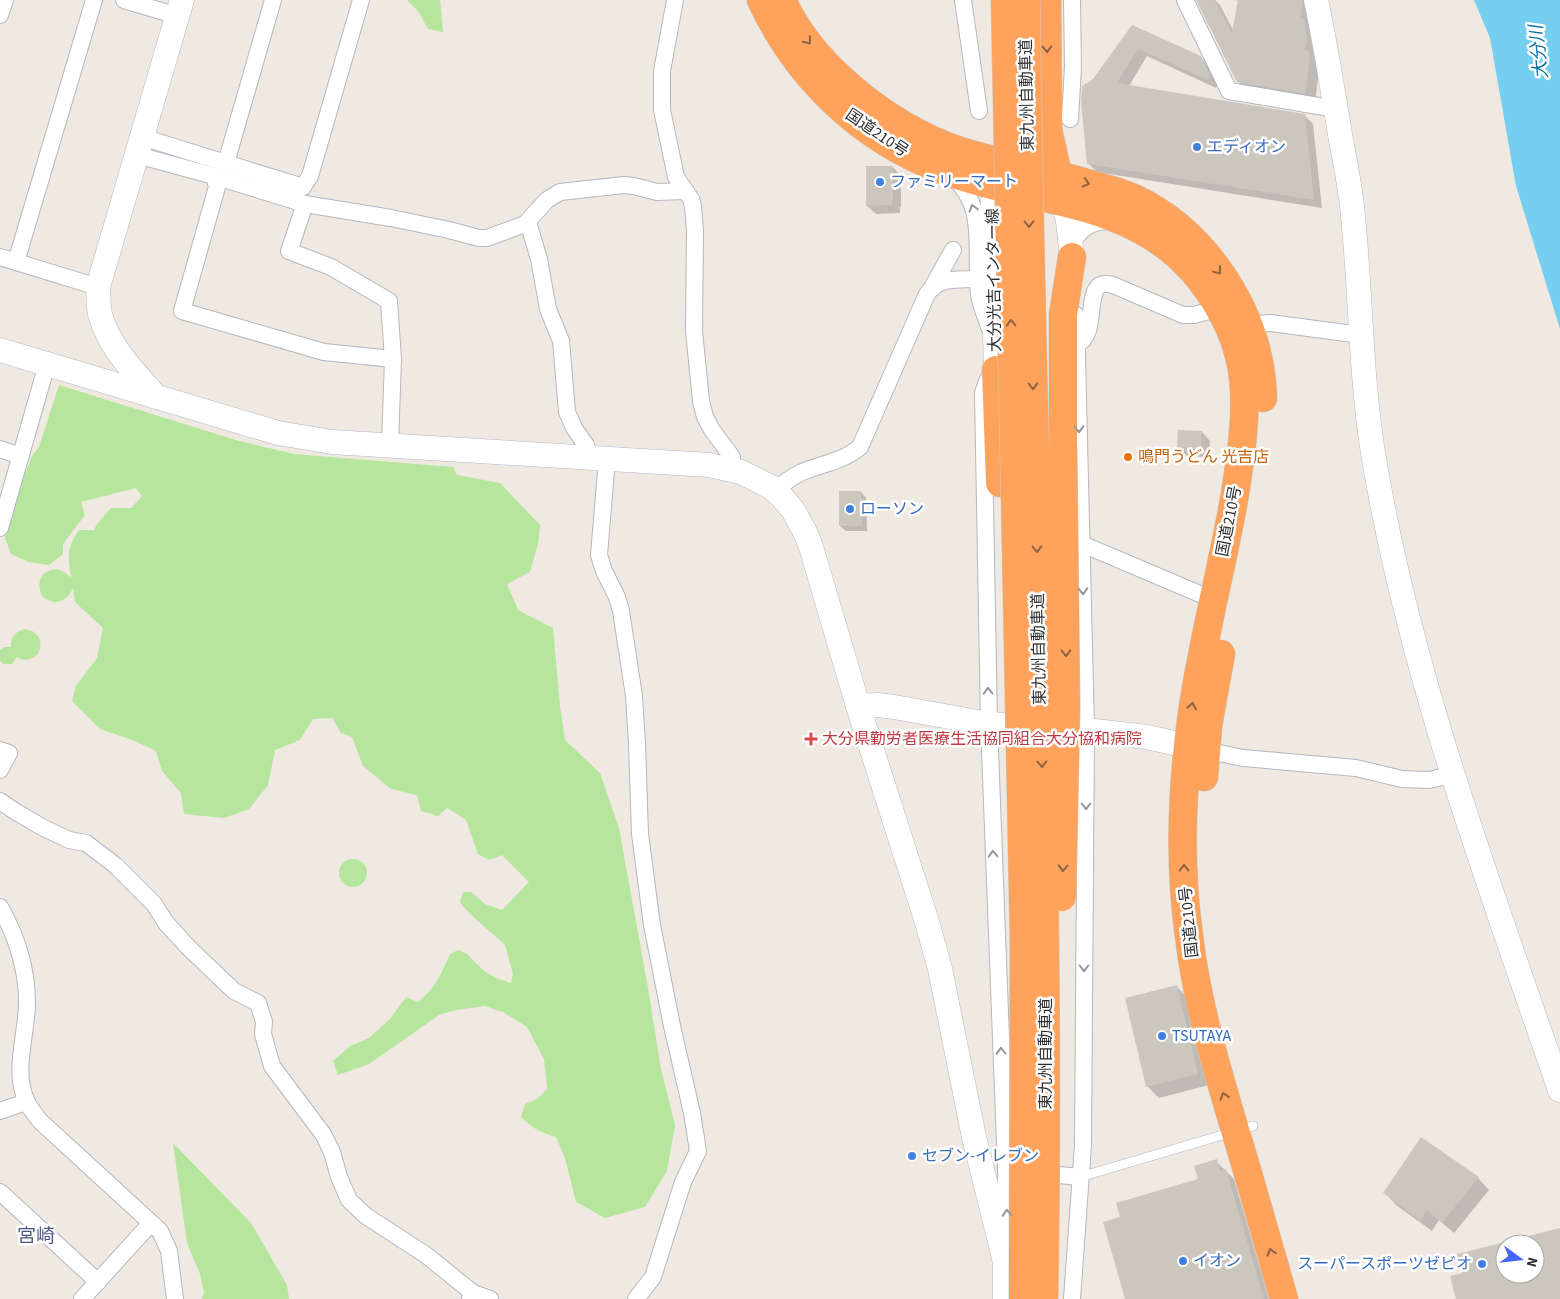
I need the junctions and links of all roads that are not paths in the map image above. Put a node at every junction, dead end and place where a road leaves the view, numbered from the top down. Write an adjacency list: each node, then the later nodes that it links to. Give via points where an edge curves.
1 (4, 0): 18 (street)
2 (94, 0): 37 (street)
3 (124, 0): 17 (street)
4 (274, 0): 25 (street)
5 (361, 0): 25 (street, via 310,176 303,186)
6 (675, 0): 29 (street, via 662,71 662,110 674,171)
7 (761, 0): 24 (highway, 国道210号, via 790,50 843,111 900,151)
8 (782, 0): 24 (highway, 国道210号, one-way to 24, via 818,53 858,93)
9 (962, 0): 21 (street)
10 (1005, 0): 78 (highway, 東九州自動車道, one-way to 10, bridge, via 1024,944)
11 (1018, 0): 19 (highway)
12 (1026, 0): 88 (highway, 東九州自動車道, one-way to 88, bridge, via 1046,944)
13 (1047, 0): 22 (highway, one-way to 22)
14 (1072, 0): 22 (street, via 1073,67)
15 (1185, 0): 20 (street, via 1229,91)
16 (1316, 0): 20 (street)
17 (180, 8): 23 (street)
18 (0, 15)
19 (1023, 102): 24 (highway, via 1012,129 996,146); 28 (highway)
20 (1336, 109): 43 (street, via 1352,205)
21 (979, 111)
22 (1059, 124): 26 (highway)
23 (140, 146): 25 (street); 27 (street); 40 (street)
24 (948, 159): 28 (highway, 国道210号, via 972,154); 38 (street, one-way to 24, via 973,205)
25 (226, 163)
26 (1050, 174): 28 (highway, via 1025,189); 30 (street); 42 (highway, 国道210号, one-way to 42, via 1133,198 1173,223 1219,272)
27 (214, 176): 31 (street); 47 (street, via 217,187 182,311 324,352)
28 (1006, 180): 30 (highway, 国道210号); 44 (street, 大分光吉インター線, via 992,216)
29 (686, 192): 32 (street, via 657,192 624,186 560,192 547,200); 55 (street, via 691,199 694,222 694,331 701,402 712,430 732,457)
30 (1064, 203): 33 (highway, 国道210号); 35 (street)
31 (305, 204): 32 (street, via 401,220 479,238); 47 (street, via 289,251 331,267 389,301)
32 (528, 222): 54 (street, via 550,316 561,341 567,412 574,428)
33 (1128, 222): 35 (street, via 1108,220 1091,223 1075,237); 41 (highway, 国道210号, via 1181,257)
34 (952, 250): 39 (street)
35 (1072, 252): 45 (street); 88 (highway, one-way to 88, bridge, via 1063,315 1064,842 1055,1184)
36 (0, 257): 37 (street)
37 (16, 262): 40 (street)
38 (977, 279): 39 (street, via 945,280); 44 (street, via 979,296)
39 (933, 286): 56 (street, via 860,446 848,455 801,473)
40 (98, 287): 50 (street, via 100,313 108,335 119,354)
41 (1220, 308): 45 (street, via 1194,316 1183,315 1113,285 1101,284 1094,292 1087,336); 59 (highway, 国道210号, via 1237,347 1244,391 1244,416 1237,480)
42 (1249, 325): 43 (street, via 1270,323); 63 (highway, 国道210号, via 1262,376 1262,431 1219,665)
43 (1361, 335): 66 (street, via 1373,452 1391,546 1426,690)
44 (994, 341): 49 (street, 大分光吉インター線)
45 (1077, 344): 58 (street, one-way to 58)
46 (0, 350): 48 (street)
47 (393, 359): 51 (street)
48 (47, 364): 50 (street); 53 (street)
49 (996, 370): 61 (street, one-way to 49, via 983,393); 78 (highway, bridge, via 1004,607 1002,728 1007,943)
50 (156, 397): 51 (street, via 278,433 332,442)
51 (390, 445): 54 (street)
52 (0, 450): 53 (street)
53 (21, 456): 57 (street)
54 (596, 458): 55 (street, via 709,465); 85 (street, via 598,555 621,610 634,696 640,834 652,925 698,1151 683,1182 653,1277)
55 (732, 470): 56 (street, via 756,478)
56 (776, 491): 60 (street, via 793,510 812,547)
57 (0, 528)
58 (1082, 544): 59 (street); 62 (street, one-way to 62)
59 (1214, 600): 63 (highway, 国道210号, one-way to 59, via 1193,700)
60 (858, 706): 61 (street, via 894,707); 73 (street, via 940,969)
61 (989, 724): 62 (street); 74 (street, one-way to 61)
62 (1086, 730): 63 (street, via 1147,736); 75 (street, one-way to 75, via 1083,1145)
63 (1196, 749): 66 (street, via 1243,758 1356,768 1402,779 1429,780); 72 (highway, 国道210号, via 1184,865 1188,936 1207,1037)
64 (0, 750): 65 (street, via 9,753)
65 (0, 770)
66 (1452, 775): 69 (street)
67 (0, 800): 81 (street, via 49,830 69,840 86,843 114,865 154,904 189,948 234,991 258,1003 272,1066 323,1134 349,1200 366,1216 426,1255)
68 (0, 907): 70 (street, via 20,952 26,976 27,1017 20,1066)
69 (1560, 1090)
70 (26, 1102): 71 (street); 77 (street, via 40,1121)
71 (0, 1111)
72 (1244, 1129): 75 (lane); 90 (highway, 国道210号, one-way to 72); 91 (highway, 国道210号)
73 (974, 1137): 74 (street, via 989,1159); 79 (street)
74 (1006, 1170): 75 (street); 79 (street, one-way to 74)
75 (1080, 1177): 89 (street)
76 (0, 1192): 80 (street)
77 (151, 1223): 80 (street); 83 (street, via 160,1231 169,1251)
78 (1024, 1234): 87 (highway, 東九州自動車道, bridge)
79 (1006, 1262): 86 (street)
80 (98, 1282): 82 (street)
81 (472, 1296): 84 (street)
82 (82, 1299)
83 (175, 1299)
84 (490, 1299)
85 (636, 1299)
86 (1005, 1299)
87 (1022, 1299)
88 (1045, 1299)
89 (1072, 1299)
90 (1284, 1299)
91 (1304, 1299)

